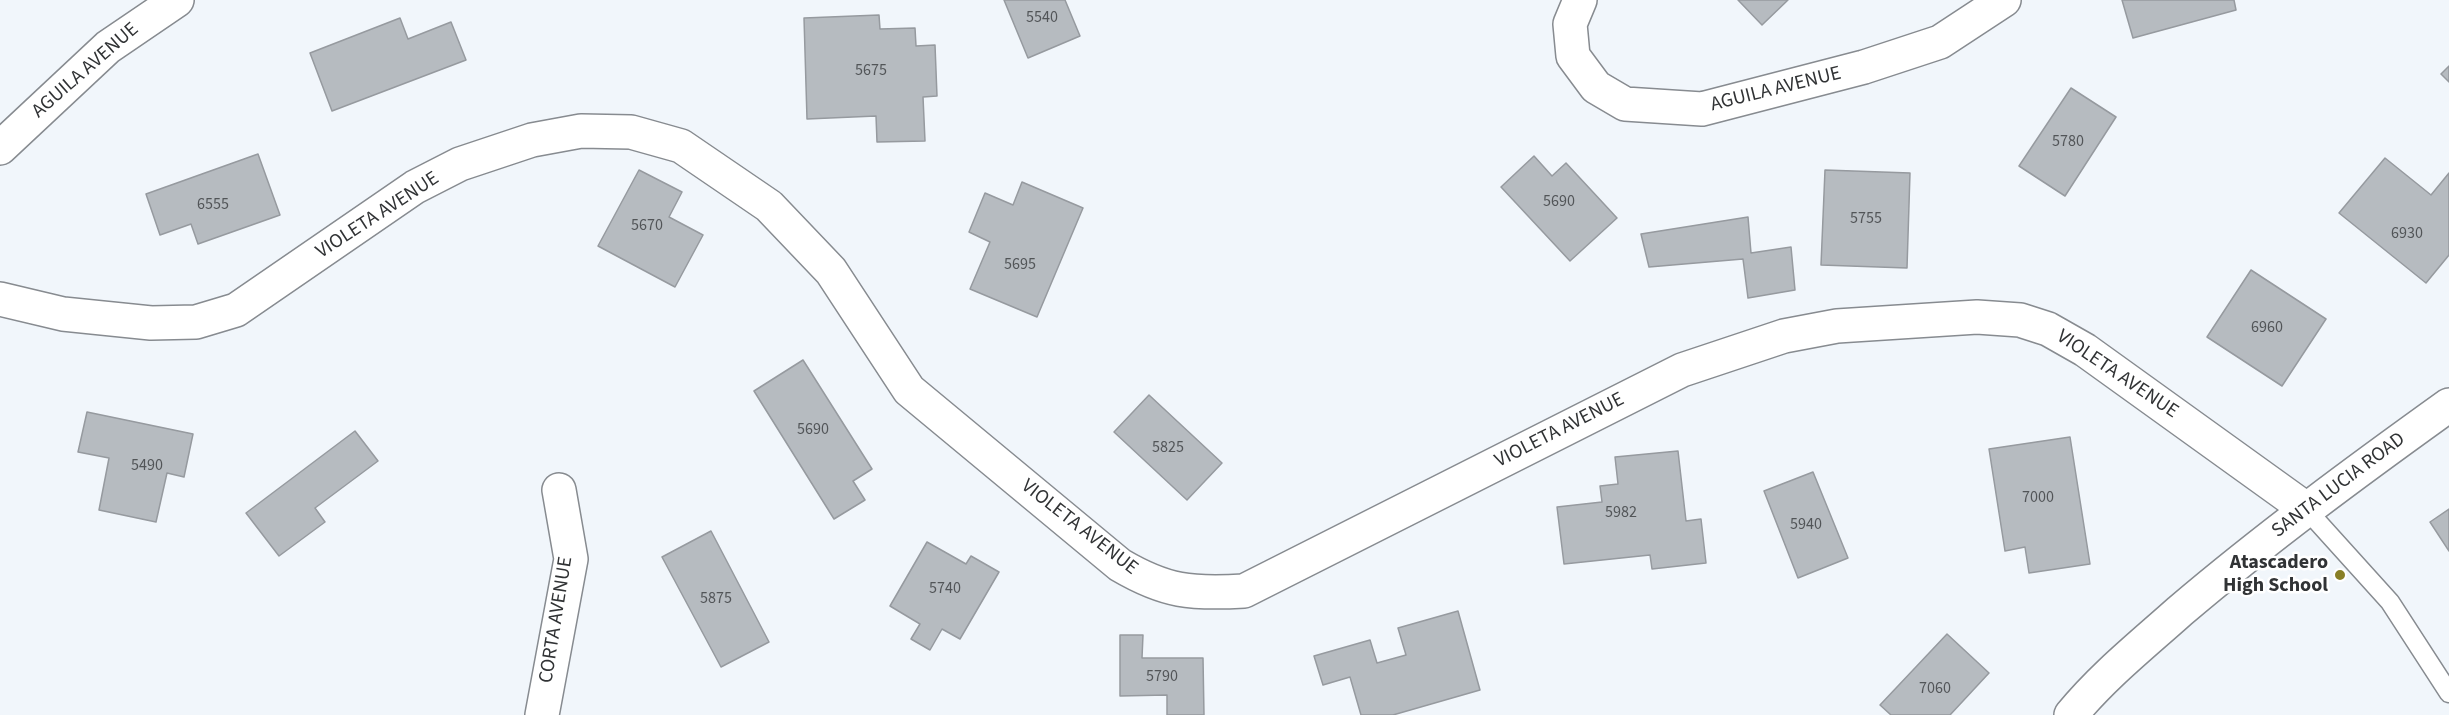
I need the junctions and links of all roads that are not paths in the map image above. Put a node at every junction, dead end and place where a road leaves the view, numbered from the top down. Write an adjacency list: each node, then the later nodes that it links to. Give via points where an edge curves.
1 (177, 0): 4 (street, AGUILA AVENUE, via 108,47)
2 (1580, 0): 3 (street, AGUILA AVENUE, via 1570,24 1573,56 1596,87 1625,104 1702,109 1864,67 1940,42)
3 (2004, 0)
4 (0, 148)
5 (0, 299): 8 (street, VIOLETA AVENUE, via 63,315 151,323 196,322 236,310 415,187 460,164 532,140 581,131 631,132 681,146 769,206 831,271 909,390 1120,565 1172,589 1201,594 1244,591 1682,370 1784,336 1849,326 1977,317 2020,320 2048,329 2085,350)
6 (2449, 405): 8 (street, SANTA LUCIA ROAD)
7 (559, 490): 10 (street, CORTA AVENUE, via 571,559)
8 (2306, 509): 9 (lane, via 2390,602); 11 (street, SANTA LUCIA ROAD, via 2097,683)
9 (2449, 693)
10 (542, 715)
11 (2071, 715)

